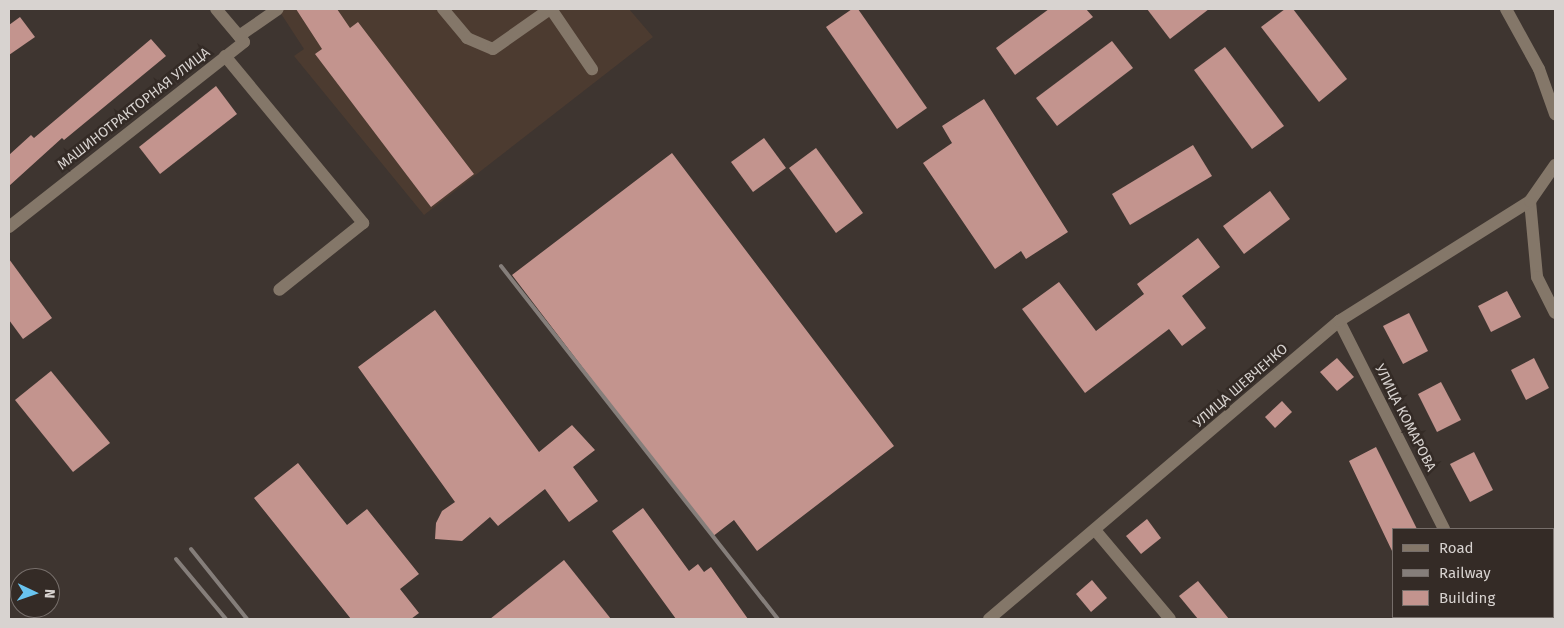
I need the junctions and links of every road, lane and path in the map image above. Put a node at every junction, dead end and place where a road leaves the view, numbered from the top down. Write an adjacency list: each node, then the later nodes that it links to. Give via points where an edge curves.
1 (216, 9): 6 (street)
2 (278, 9): 6 (street)
3 (443, 9): 4 (street, via 467,38 493,49)
4 (550, 9): 8 (street)
5 (1506, 9): 9 (street, via 1539,69)
6 (239, 36): 7 (street, МАШИНОТРАКТОРНАЯ УЛИЦА, via 244,42)
7 (225, 56): 12 (street, МАШИНОТРАКТОРНАЯ УЛИЦА); 13 (street, via 362,223)
8 (592, 69)
9 (1555, 114)
10 (1555, 165): 11 (street)
11 (1530, 201): 14 (street, via 1537,277); 15 (street, УЛИЦА ШЕВЧЕНКО)
12 (9, 227)
13 (279, 290)
14 (1555, 313)
15 (1339, 321): 16 (street, УЛИЦА КОМАРОВА); 17 (street, УЛИЦА ШЕВЧЕНКО)
16 (1443, 528)
17 (1095, 530): 18 (street, УЛИЦА ШЕВЧЕНКО); 19 (street)
18 (989, 619)
19 (1170, 619)

